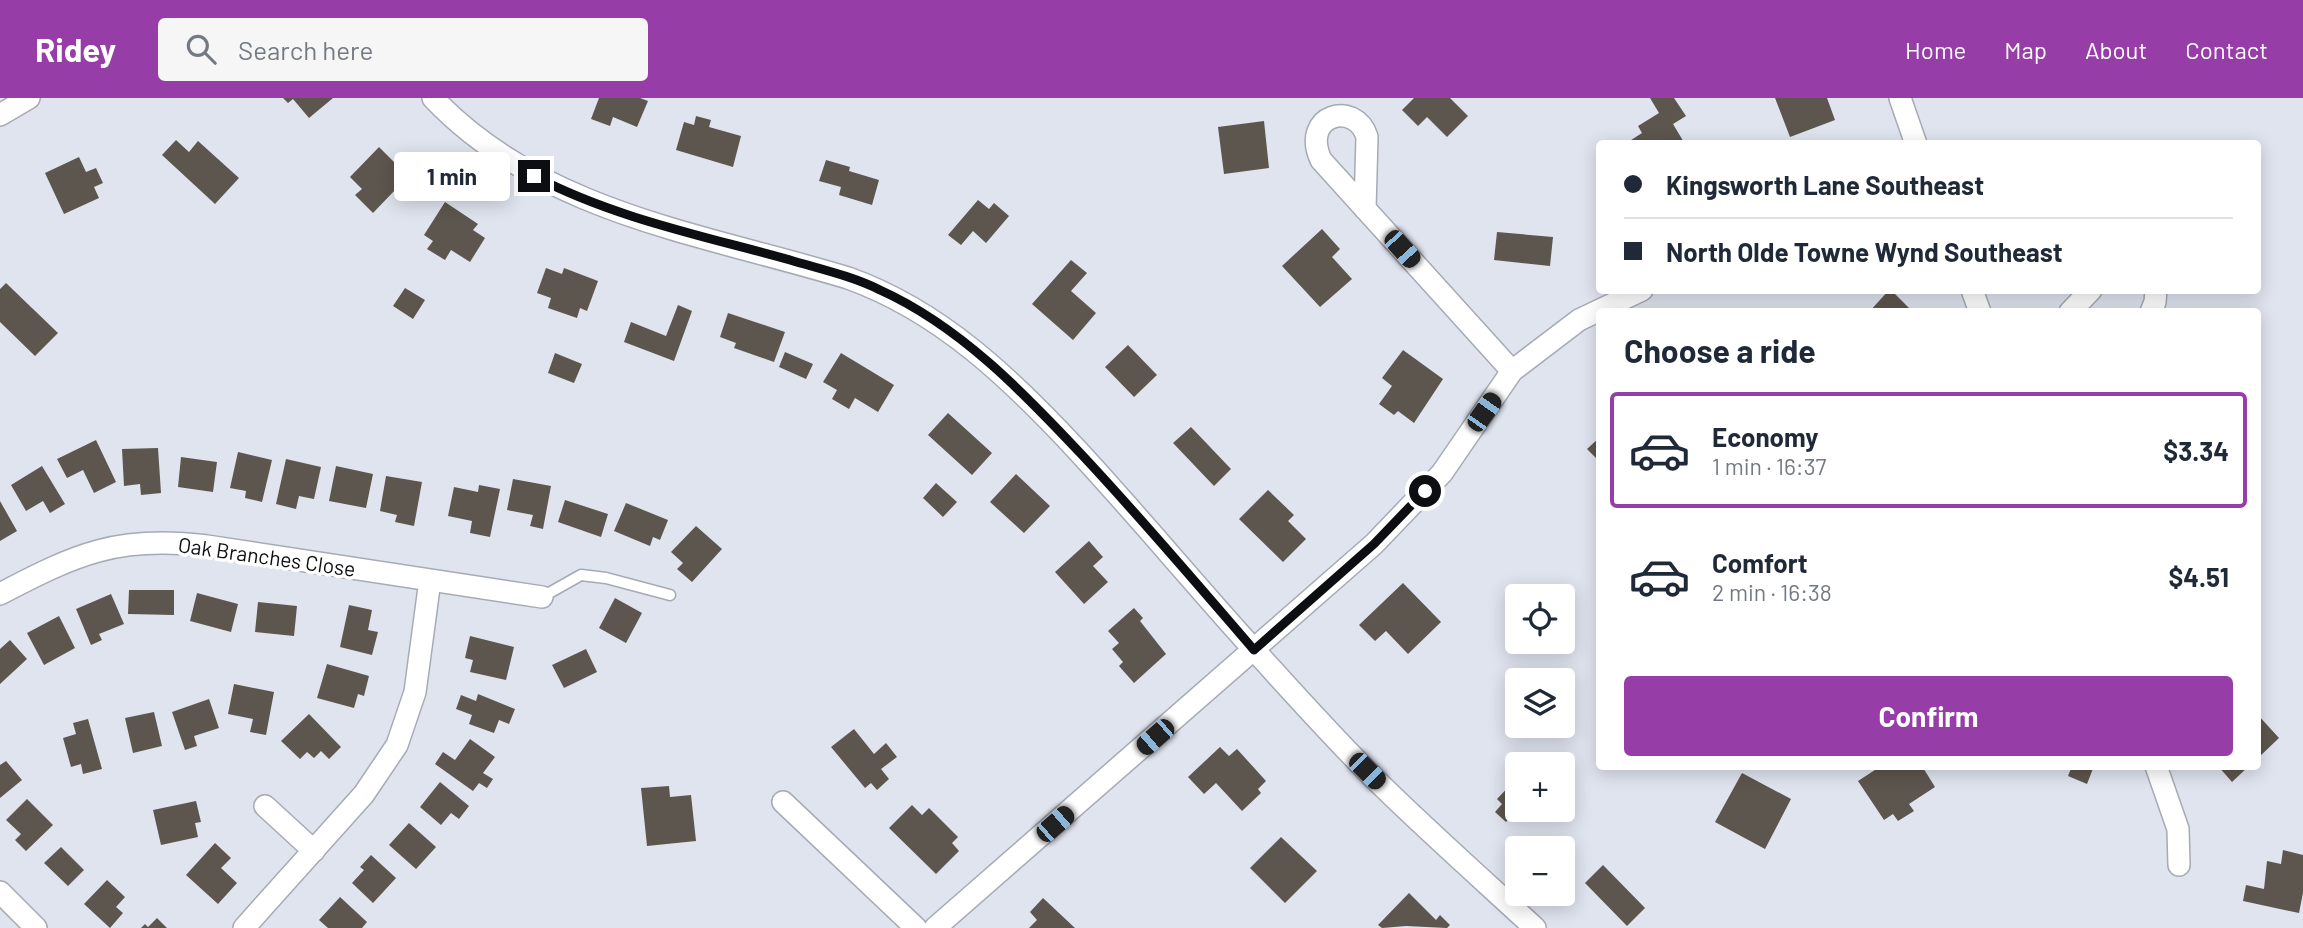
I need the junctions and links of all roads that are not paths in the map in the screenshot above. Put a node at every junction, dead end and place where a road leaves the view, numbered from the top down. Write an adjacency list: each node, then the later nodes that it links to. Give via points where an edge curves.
1 (29, 98): 4 (street)
2 (433, 98): 17 (street, via 491,149 573,195 878,288 933,319 1033,404)
3 (1900, 98): 5 (street)
4 (0, 115)
5 (1915, 140)
6 (1366, 209): 12 (street)
7 (1634, 294): 9 (street)
8 (2087, 294): 10 (street)
9 (1604, 308)
10 (2074, 308)
11 (1596, 312): 12 (street)
12 (1513, 372): 17 (street, via 1442,473 1374,544)
13 (430, 580): 14 (street, Oak Branches Close, via 152,542 72,558); 16 (street, Oak Branches Close); 21 (street, via 415,692 397,745 364,794)
14 (0, 594)
15 (670, 595): 16 (lane, via 581,575)
16 (542, 597)
17 (1254, 650): 27 (street); 28 (street, via 1381,786)
18 (2157, 770): 22 (street, via 2178,829)
19 (783, 802): 26 (street)
20 (265, 806): 21 (street)
21 (314, 851): 25 (street)
22 (2179, 865)
23 (0, 891): 24 (street)
24 (36, 928)
25 (244, 928)
26 (916, 928)
27 (935, 928)
28 (1535, 928)

